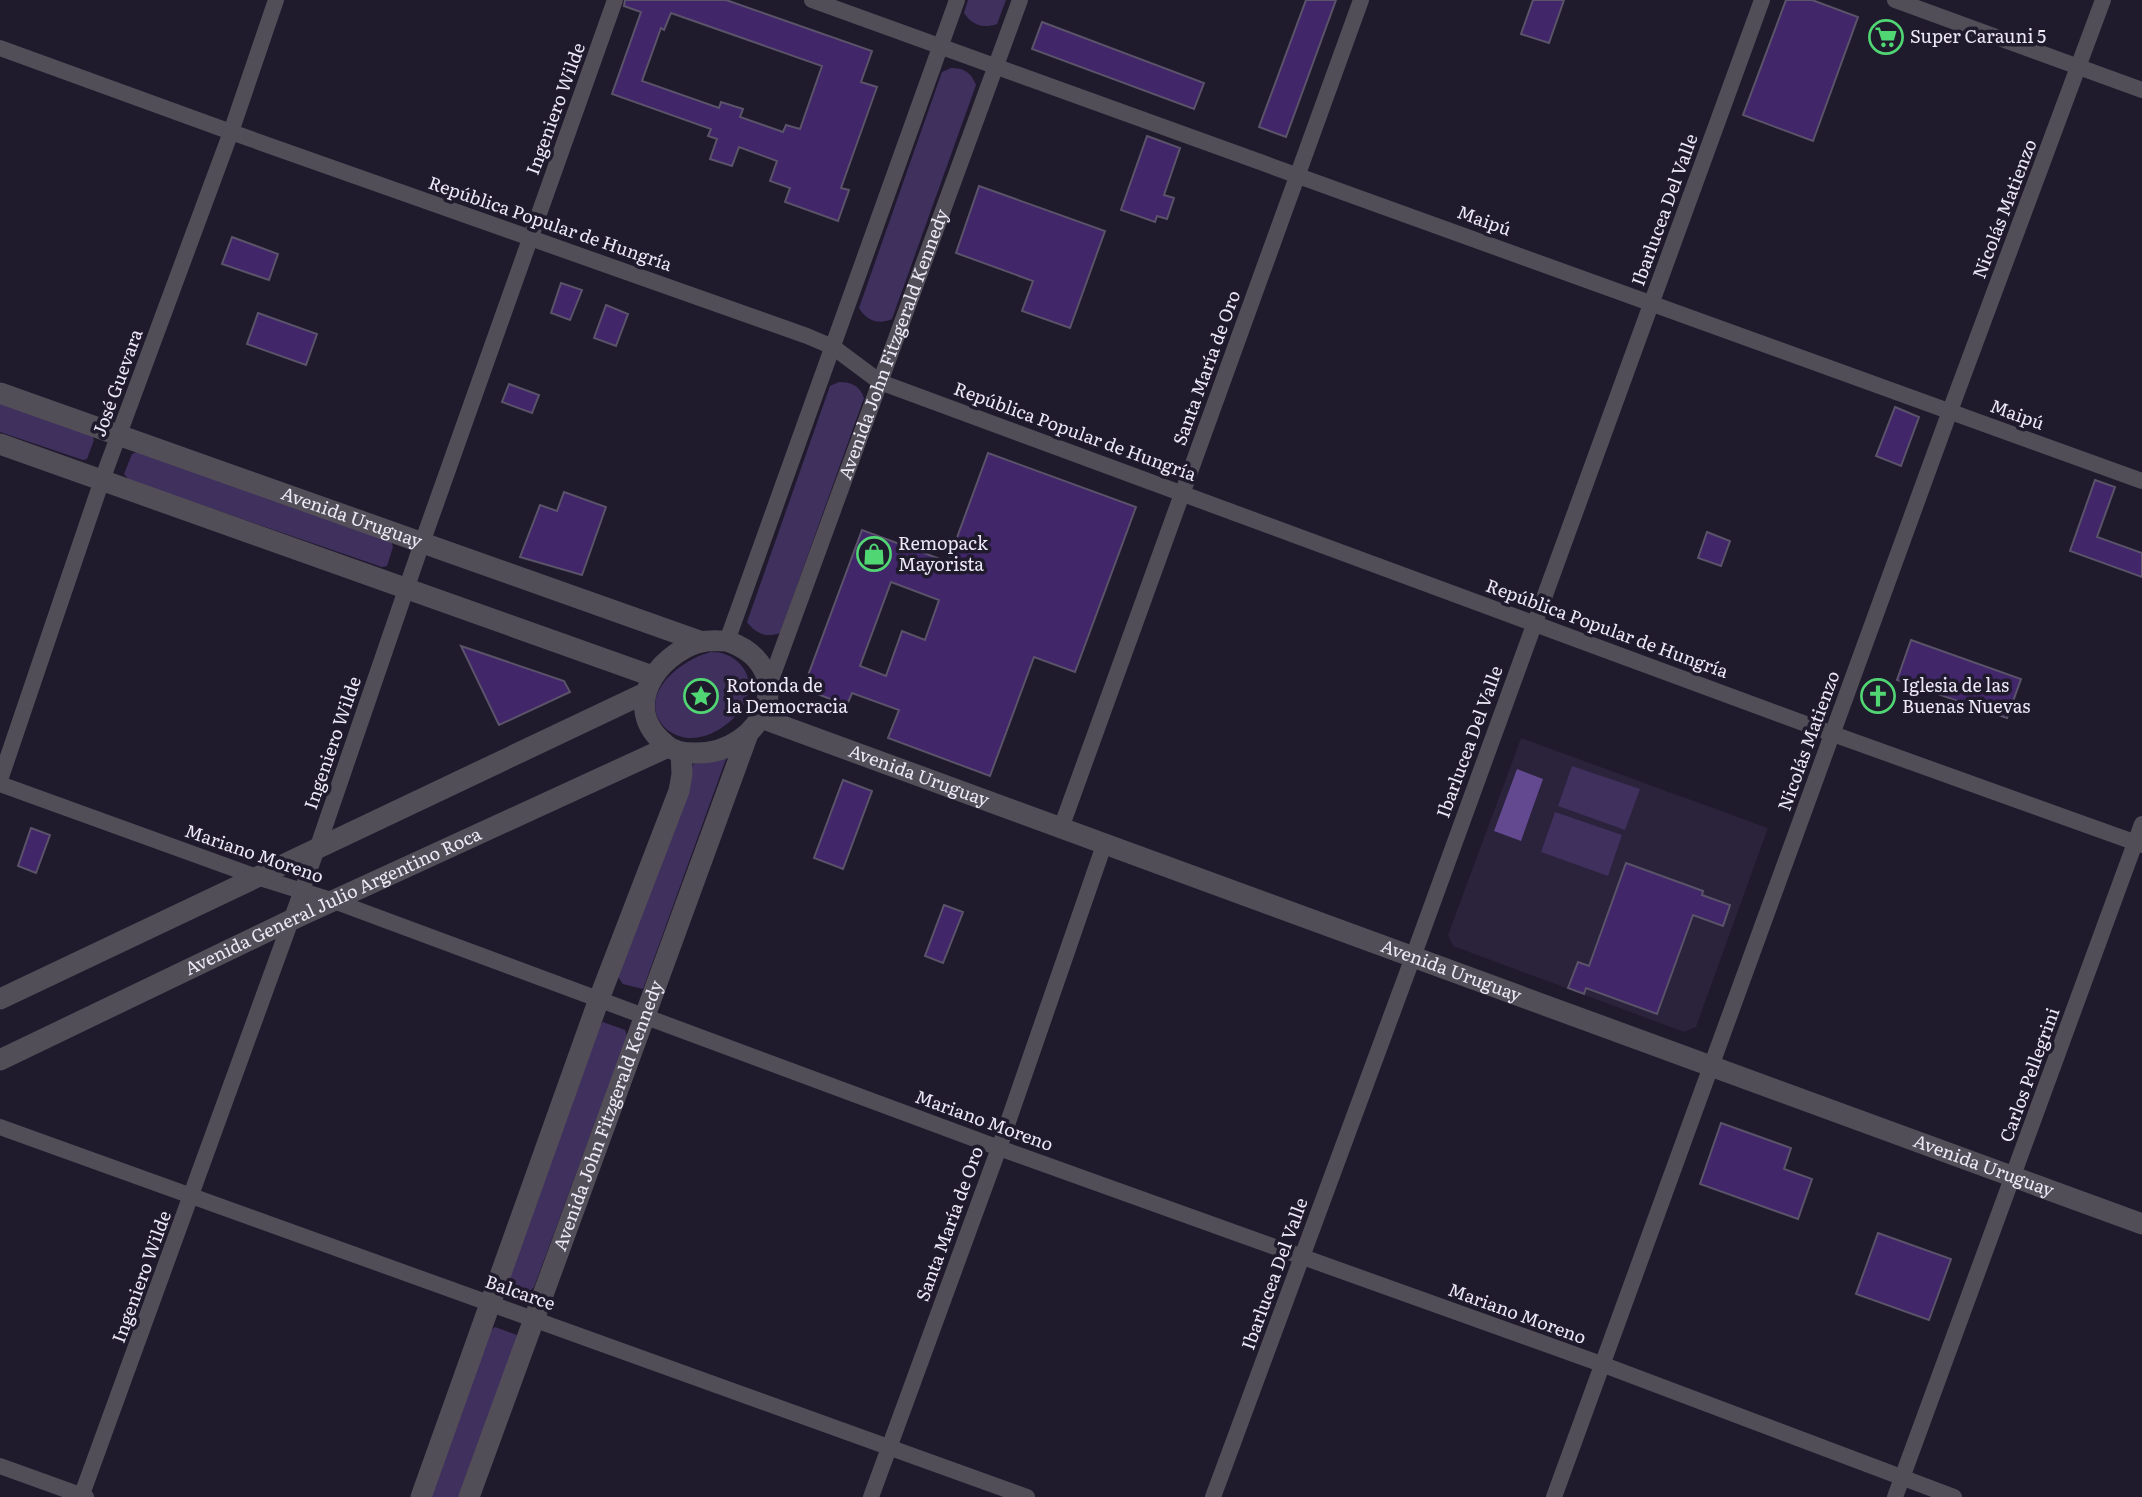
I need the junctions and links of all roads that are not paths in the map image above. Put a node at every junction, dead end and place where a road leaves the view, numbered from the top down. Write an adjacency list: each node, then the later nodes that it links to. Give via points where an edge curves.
1 (276, 0): 15 (street, José Guevara)
2 (615, 0): 17 (street, Ingeniero Wilde)
3 (812, 0): 10 (street, Maipú)
4 (957, 0): 10 (street)
5 (1020, 0): 12 (street, Avenida John Fitzgerald Kennedy)
6 (1361, 0): 16 (street, Santa María de Oro)
7 (1762, 0): 18 (street, Ibarlucea Del Valle)
8 (1895, 0): 13 (street)
9 (2103, 0): 13 (street, Nicolás Matienzo)
10 (941, 45): 12 (street, Maipú); 19 (street)
11 (0, 48): 15 (street, República Popular de Hungría)
12 (996, 65): 16 (street, Maipú); 20 (street, Avenida John Fitzgerald Kennedy)
13 (2079, 67): 14 (street); 22 (street, Nicolás Matienzo)
14 (2142, 90)
15 (231, 132): 17 (street, República Popular de Hungría); 23 (street, José Guevara)
16 (1298, 174): 18 (street, Maipú); 27 (street, Santa María de Oro)
17 (530, 237): 19 (street, República Popular de Hungría); 28 (street, Ingeniero Wilde)
18 (1652, 303): 22 (street, Maipú); 30 (street, Ibarlucea Del Valle)
19 (833, 347): 20 (street, República Popular de Hungría); 31 (street)
20 (880, 382): 27 (street, República Popular de Hungría); 34 (street, Avenida John Fitzgerald Kennedy)
21 (0, 393): 23 (street, Avenida Uruguay)
22 (1950, 411): 26 (street, Maipú); 36 (street, Nicolás Matienzo)
23 (118, 435): 25 (street, José Guevara); 28 (street, Avenida Uruguay)
24 (0, 444): 25 (street)
25 (102, 480): 29 (street); 38 (street, José Guevara)
26 (2142, 481)
27 (1182, 492): 30 (street, República Popular de Hungría); 40 (street, Santa María de Oro)
28 (422, 543): 29 (street, Ingeniero Wilde); 32 (street, Avenida Uruguay)
29 (406, 589): 33 (street); 43 (street, Ingeniero Wilde)
30 (1534, 623): 36 (street, República Popular de Hungría); 48 (street, Ibarlucea Del Valle)
31 (727, 640): 32 (street); 34 (street, via 758,659)
32 (702, 642): 33 (street, via 670,658)
33 (649, 685): 37 (street, via 644,708 647,721 656,736); 43 (street)
34 (768, 688): 35 (street, via 767,702)
35 (755, 726): 37 (street, via 733,745 708,754); 40 (street, Avenida Uruguay); 51 (street, Avenida John Fitzgerald Kennedy)
36 (1833, 734): 41 (street, República Popular de Hungría); 53 (street, Nicolás Matienzo)
37 (674, 750): 46 (street, Avenida General Julio Argentino Roca); 50 (street, via 682,774 679,791)
38 (0, 782): 44 (street, Mariano Moreno)
39 (2142, 824): 41 (street, Carlos Pellegrini)
40 (1061, 828): 42 (street, Avenida Uruguay)
41 (2139, 844): 56 (street, Carlos Pellegrini)
42 (1104, 845): 48 (street, Avenida Uruguay); 55 (street, Santa María de Oro)
43 (317, 849): 44 (street); 45 (street, Ingeniero Wilde)
44 (257, 877): 45 (street, Mariano Moreno); 49 (street)
45 (300, 891): 46 (street, Mariano Moreno); 47 (street, Ingeniero Wilde)
46 (334, 901): 47 (street, Avenida General Julio Argentino Roca); 50 (street, Mariano Moreno)
47 (289, 921): 52 (street, Avenida General Julio Argentino Roca); 57 (street, Ingeniero Wilde)
48 (1413, 957): 53 (street, Avenida Uruguay); 59 (street, Ibarlucea Del Valle)
49 (0, 999)
50 (598, 999): 51 (street, Mariano Moreno); 60 (street)
51 (646, 1016): 55 (street, Mariano Moreno); 61 (street, Avenida John Fitzgerald Kennedy)
52 (0, 1060)
53 (1710, 1066): 56 (street, Avenida Uruguay); 62 (street, Nicolás Matienzo)
54 (0, 1127): 57 (street, Balcarce)
55 (999, 1147): 59 (street, Mariano Moreno); 63 (street, Santa María de Oro)
56 (2013, 1177): 58 (street, Avenida Uruguay); 65 (street, Carlos Pellegrini)
57 (192, 1196): 60 (street, Balcarce); 66 (street, Ingeniero Wilde)
58 (2142, 1224)
59 (1301, 1257): 62 (street, Mariano Moreno); 71 (street, Ibarlucea Del Valle)
60 (491, 1303): 61 (street, Balcarce); 67 (street)
61 (535, 1318): 63 (street, Balcarce); 68 (street, Avenida John Fitzgerald Kennedy)
62 (1604, 1365): 65 (street, Mariano Moreno); 72 (street, Nicolás Matienzo)
63 (890, 1446): 69 (street, Santa María de Oro); 70 (street, Balcarce)
64 (0, 1466): 66 (street)
65 (1902, 1477): 73 (street, Carlos Pellegrini); 74 (street, Mariano Moreno)
66 (83, 1496)
67 (421, 1497)
68 (470, 1497)
69 (871, 1497)
70 (1027, 1497)
71 (1213, 1497)
72 (1554, 1497)
73 (1895, 1497)
74 (1954, 1497)

